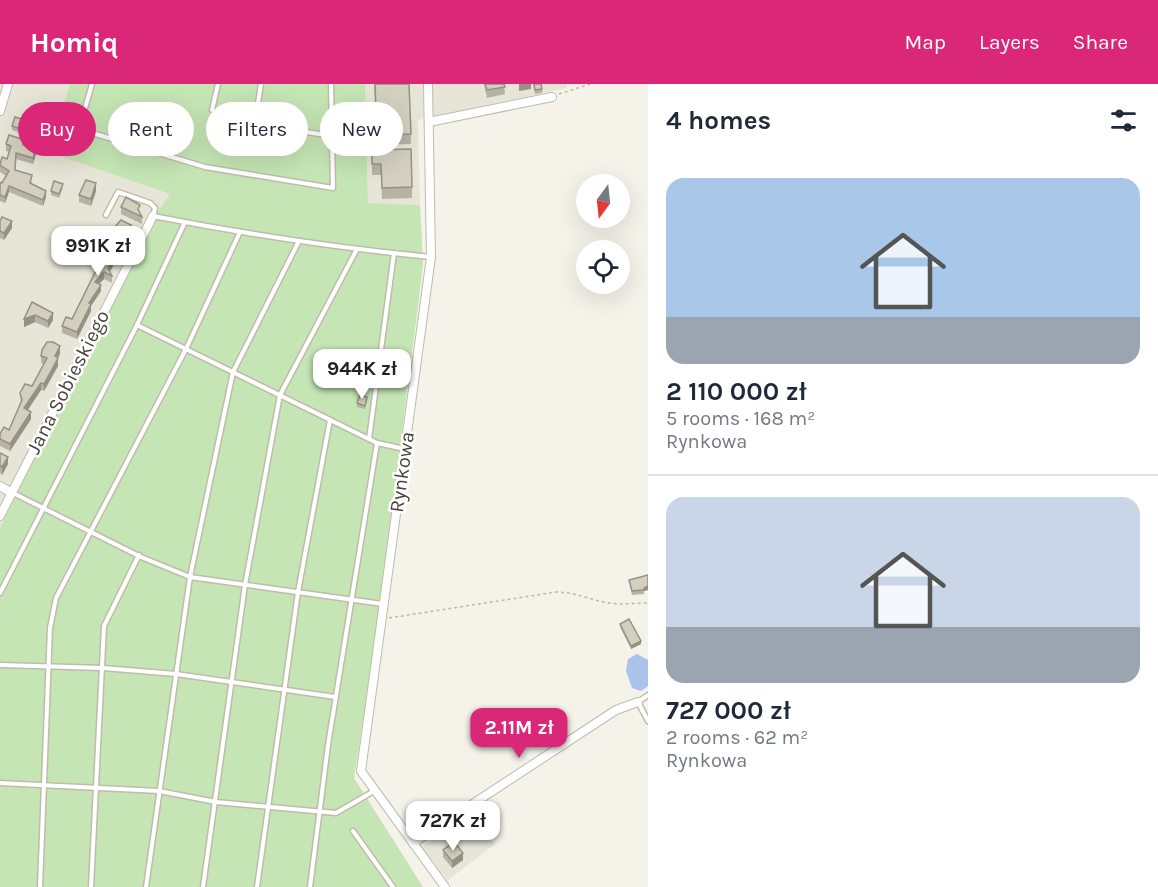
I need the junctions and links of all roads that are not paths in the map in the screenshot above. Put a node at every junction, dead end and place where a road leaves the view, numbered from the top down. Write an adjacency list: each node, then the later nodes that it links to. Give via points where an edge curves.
1 (8, 84): 11 (street)
2 (92, 84): 13 (lane, via 79,129 205,167 333,188)
3 (218, 84): 8 (lane)
4 (261, 84): 9 (lane)
5 (331, 84): 10 (lane)
6 (428, 84): 12 (street, Rynkowa)
7 (552, 97): 12 (street)
8 (214, 102)
9 (258, 102)
10 (331, 102)
11 (0, 111)
12 (429, 122): 21 (street, Rynkowa)
13 (332, 156)
14 (106, 215): 15 (lane, via 118,192 150,203 155,208)
15 (153, 216): 16 (lane); 31 (street, Jana Sobieskiego)
16 (185, 222): 17 (lane); 22 (lane)
17 (240, 232): 18 (lane); 23 (lane)
18 (299, 241): 19 (lane); 24 (lane)
19 (357, 249): 20 (lane); 25 (lane)
20 (394, 253): 21 (lane); 27 (lane)
21 (431, 257): 29 (street, Rynkowa)
22 (136, 325): 23 (lane); 32 (lane)
23 (186, 349): 24 (lane); 34 (lane)
24 (233, 372): 25 (lane); 36 (lane)
25 (280, 395): 26 (lane); 37 (lane)
26 (330, 419): 27 (lane); 38 (lane)
27 (369, 439): 28 (lane)
28 (377, 443): 29 (lane); 40 (lane)
29 (406, 449): 41 (street, Rynkowa)
30 (0, 486): 31 (street)
31 (12, 493): 32 (lane); 33 (street, Jana Sobieskiego)
32 (42, 508): 34 (lane); 39 (lane)
33 (0, 516)
34 (92, 532): 35 (lane); 43 (lane, via 56,598)
35 (139, 555): 36 (lane); 44 (lane, via 104,626)
36 (190, 577): 37 (lane); 45 (lane)
37 (244, 585): 38 (lane); 46 (lane)
38 (298, 592): 40 (lane); 47 (lane)
39 (0, 593)
40 (351, 599): 41 (lane); 49 (lane)
41 (384, 604): 56 (street, Rynkowa, via 362,771)
42 (0, 665): 43 (lane)
43 (48, 667): 44 (lane); 53 (lane)
44 (103, 668): 45 (lane); 54 (lane)
45 (176, 674): 46 (lane); 55 (lane)
46 (232, 682): 47 (lane); 57 (lane)
47 (285, 692): 49 (lane); 58 (lane)
48 (648, 695): 50 (lane)
49 (335, 697): 59 (lane)
50 (639, 702): 51 (lane); 61 (street, via 616,711)
51 (648, 721)
52 (0, 783): 53 (lane)
53 (43, 784): 54 (lane); 62 (lane)
54 (97, 787): 55 (lane); 63 (lane)
55 (159, 790): 57 (lane); 64 (lane)
56 (374, 791): 59 (lane, via 336,813); 61 (street, Rynkowa)
57 (216, 802): 58 (lane); 65 (lane)
58 (267, 807): 59 (lane); 66 (lane)
59 (320, 812): 67 (lane)
60 (353, 831): 68 (lane)
61 (413, 843): 69 (street, Rynkowa)
62 (40, 887)
63 (92, 887)
64 (146, 887)
65 (202, 887)
66 (256, 887)
67 (310, 887)
68 (393, 887)
69 (445, 887)

